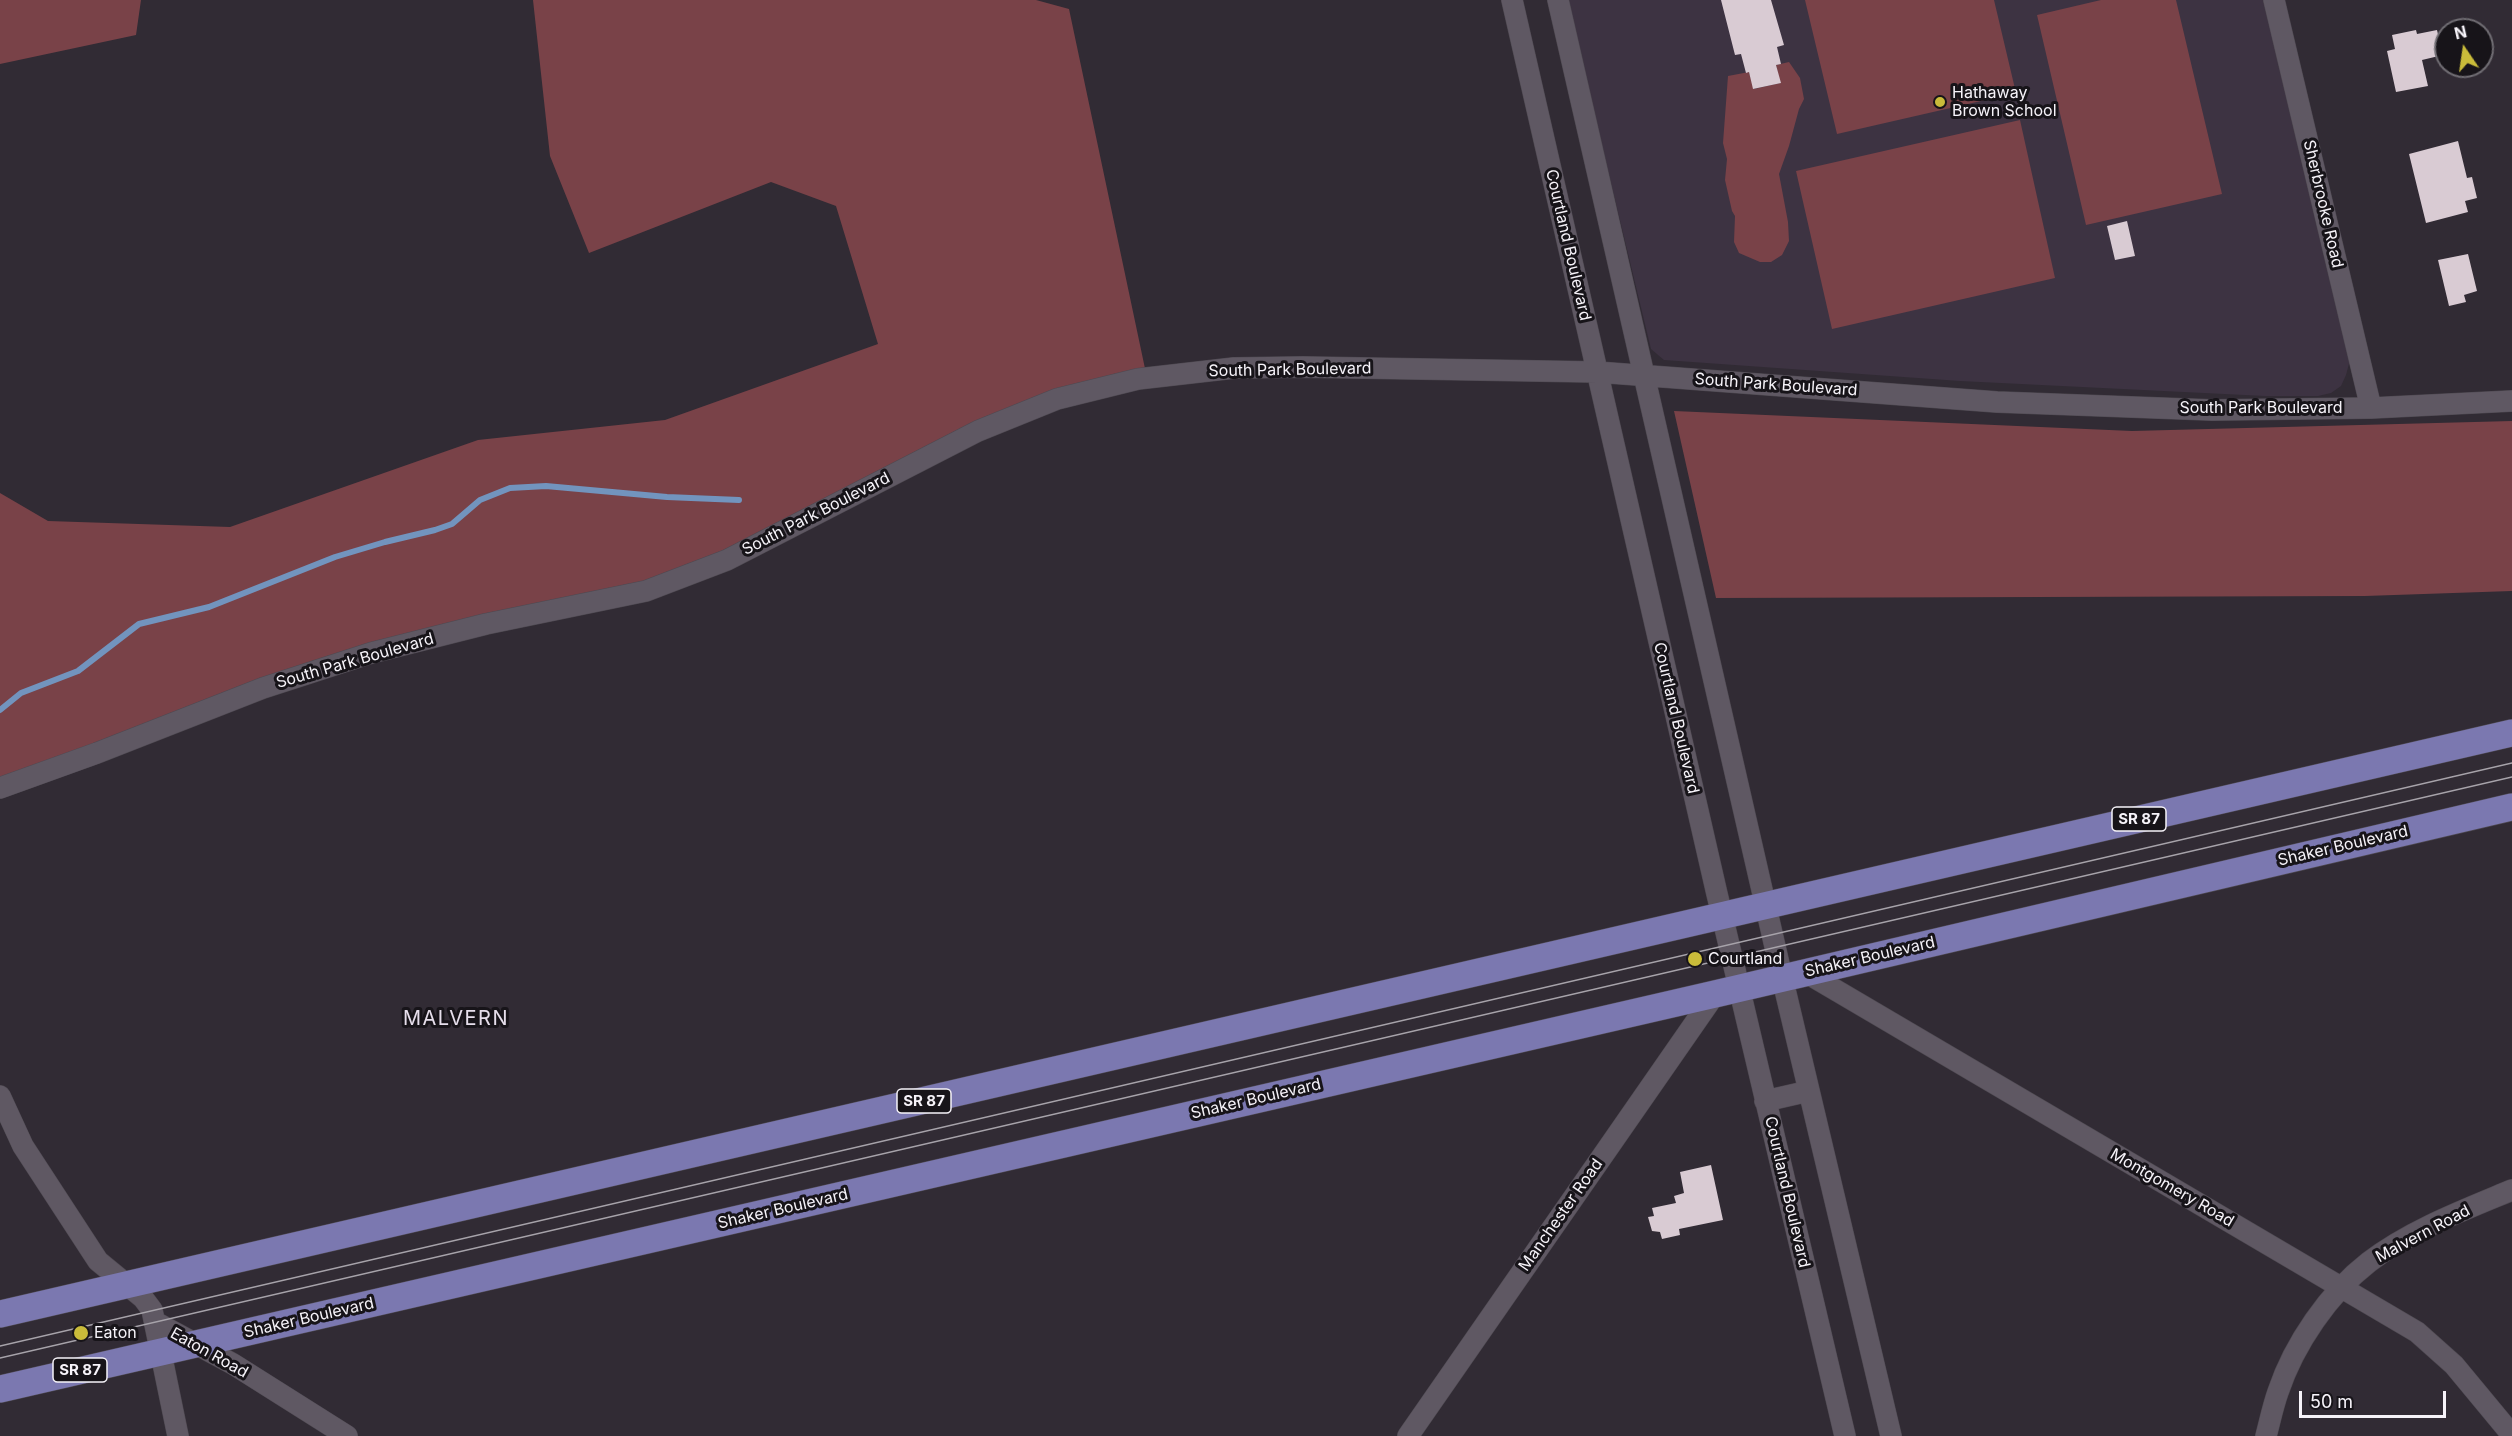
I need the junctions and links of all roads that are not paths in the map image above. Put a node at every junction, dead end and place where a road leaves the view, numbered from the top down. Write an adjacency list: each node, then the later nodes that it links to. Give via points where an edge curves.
1 (1512, 0): 4 (street, Courtland Boulevard)
2 (1558, 0): 5 (street)
3 (2274, 0): 7 (street, Sherbrooke Road)
4 (1597, 372): 5 (street, South Park Boulevard); 9 (street, South Park Boulevard, via 1234,368 1138,379 1057,399 978,431 727,560 646,591 371,653 263,688); 12 (street, Courtland Boulevard)
5 (1644, 374): 7 (street, South Park Boulevard, via 1997,402 2212,410); 11 (street)
6 (2512, 401): 7 (street, South Park Boulevard)
7 (2371, 408)
8 (2512, 733): 11 (main road, SR 87)
9 (0, 788)
10 (2512, 807): 13 (main road, Shaker Boulevard / SR 87)
11 (1766, 905): 12 (main road, SR 87); 13 (street)
12 (1722, 915): 14 (street, Courtland Boulevard); 19 (main road, SR 87)
13 (1794, 974): 14 (main road, Shaker Boulevard / SR 87); 15 (street); 20 (street, Montgomery Road)
14 (1727, 991): 17 (street, Courtland Boulevard); 23 (main road, Shaker Boulevard / SR 87); 28 (street, Manchester Road)
15 (1809, 1091): 17 (street); 30 (street)
16 (0, 1096): 19 (street, Eaton Road, via 23,1146 98,1261)
17 (1765, 1101): 29 (street, Courtland Boulevard)
18 (2512, 1190): 20 (street, Malvern Road, via 2409,1238 2370,1262)
19 (126, 1285): 21 (main road, SR 87); 22 (street, Eaton Road, via 148,1304)
20 (2342, 1288): 31 (street, Malvern Road, via 2290,1364); 32 (street, Montgomery Road, via 2417,1332 2436,1348)
21 (0, 1314)
22 (155, 1322): 23 (street, Eaton Road); 24 (street)
23 (195, 1344): 24 (main road, Shaker Boulevard / SR 87); 27 (street, Eaton Road)
24 (160, 1352): 25 (main road, Shaker Boulevard / SR 87); 26 (street)
25 (0, 1389)
26 (178, 1436)
27 (346, 1436)
28 (1408, 1436)
29 (1845, 1436)
30 (1891, 1436)
31 (2266, 1436)
32 (2512, 1436)

